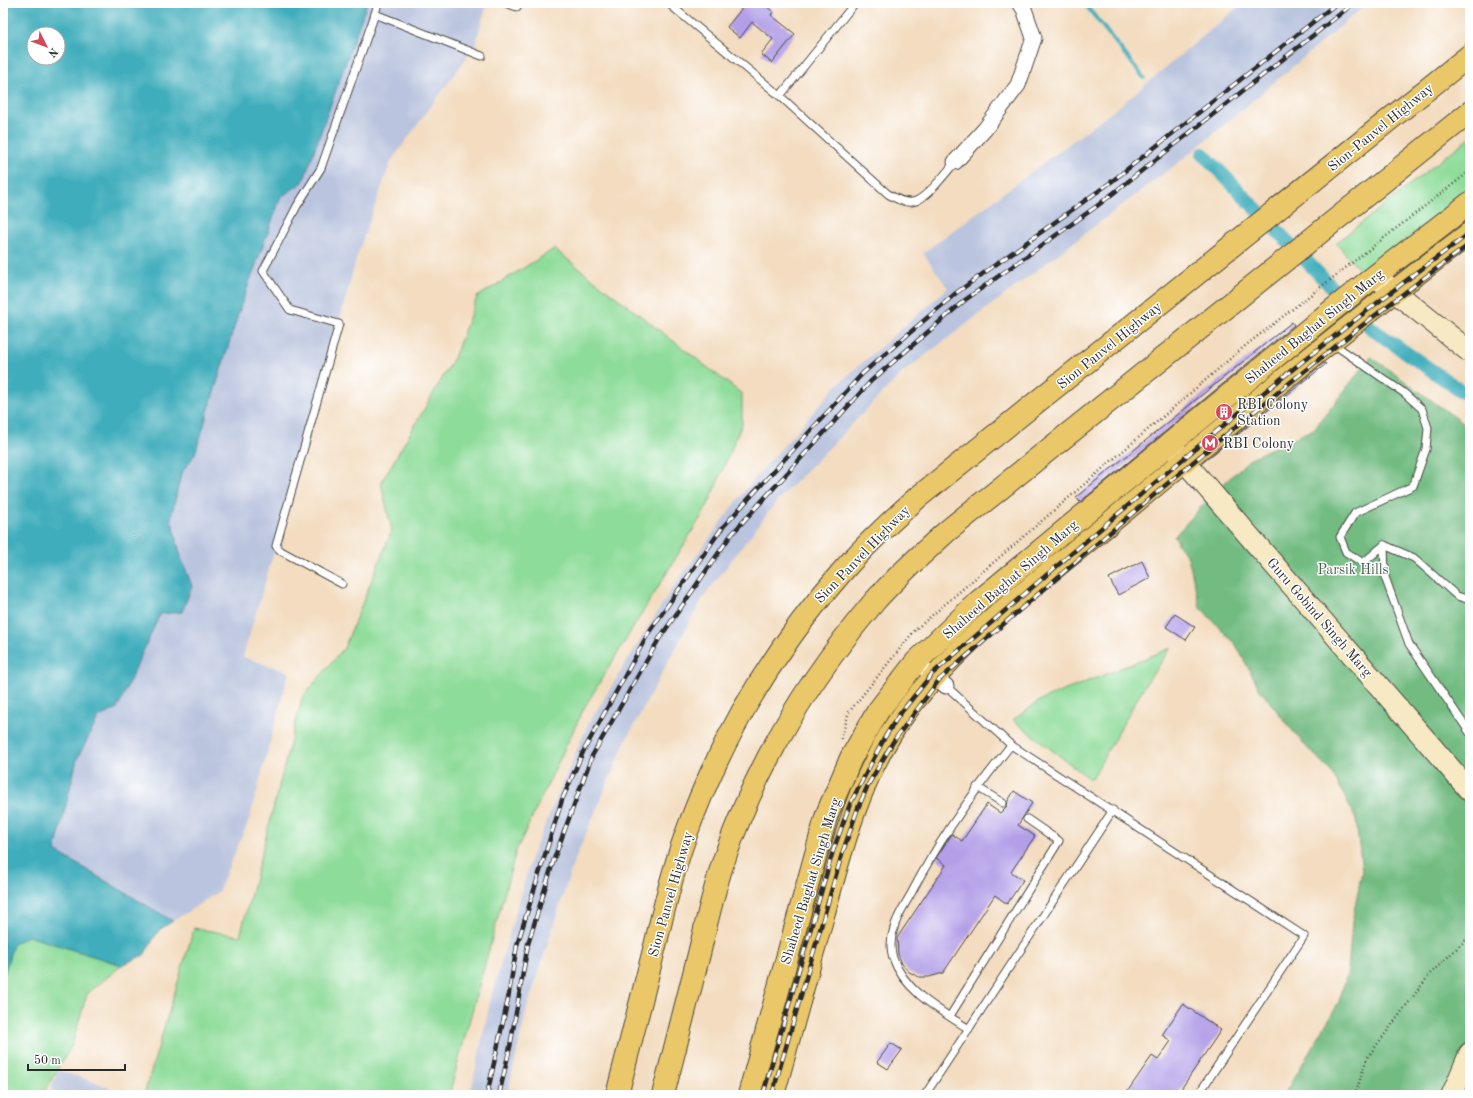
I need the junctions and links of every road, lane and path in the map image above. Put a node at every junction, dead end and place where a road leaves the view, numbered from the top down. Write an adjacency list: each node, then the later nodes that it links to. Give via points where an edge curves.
1 (378, 3): 7 (lane)
2 (506, 3): 6 (lane)
3 (668, 3): 10 (lane)
4 (855, 3): 10 (lane)
5 (1020, 3): 12 (street, via 1034,38 1018,85)
6 (517, 7)
7 (375, 14): 9 (lane); 23 (lane, via 321,168 263,271 290,310 338,324 276,546)
8 (1470, 55): 13 (main road, Sion-Panvel Highway)
9 (482, 56)
10 (780, 96): 12 (lane, via 888,194 899,200 921,200)
11 (1470, 112): 39 (main road, via 946,532 875,601 814,679 764,764 743,809 711,902)
12 (955, 162)
13 (1289, 199): 38 (main road, Sion Panvel Highway, via 916,498 878,534 808,612 749,698 702,792 668,891)
14 (1470, 203): 16 (main road, Shaheed Baghat Singh Marg)
15 (1470, 233): 17 (main road, Shaheed Baghat Singh Marg)
16 (1375, 276): 17 (street); 20 (main road, Shaheed Baghat Singh Marg)
17 (1394, 291): 18 (main road, Shaheed Baghat Singh Marg); 19 (street)
18 (1333, 339): 21 (main road, Shaheed Baghat Singh Marg); 22 (lane, via 1422,409 1428,428 1426,449 1414,486 1355,513 1340,537 1346,552 1363,563)
19 (1470, 352)
20 (1170, 444): 21 (street, Guru Gobind Singh Marg); 25 (main road, Shaheed Baghat Singh Marg, via 978,602)
21 (1185, 460): 26 (main road, Shaheed Baghat Singh Marg, via 994,620); 30 (street, Guru Gobind Singh Marg)
22 (1384, 545): 24 (lane, via 1414,558 1457,596); 27 (lane, via 1385,577 1409,644)
23 (342, 584)
24 (1470, 600)
25 (916, 662): 26 (street); 40 (main road, Shaheed Baghat Singh Marg, via 878,711 851,758 827,814)
26 (940, 681): 28 (lane); 41 (main road, Shaheed Baghat Singh Marg, via 897,724 872,768 849,822)
27 (1470, 733)
28 (1011, 745): 29 (lane); 32 (lane)
29 (977, 787): 31 (lane); 35 (lane, via 931,856 894,927 891,941 892,956 899,973 914,990)
30 (1470, 791)
31 (1003, 803)
32 (1113, 810): 36 (lane); 43 (lane, via 1304,936)
33 (1027, 819): 35 (lane, via 1059,841)
34 (1470, 936): 44 (path, via 1430,974 1367,1058)
35 (950, 1016): 36 (lane)
36 (969, 1029): 42 (lane)
37 (1470, 1053): 45 (street)
38 (617, 1095)
39 (663, 1095)
40 (749, 1095)
41 (773, 1095)
42 (925, 1095)
43 (1198, 1095)
44 (1355, 1095)
45 (1452, 1095)

